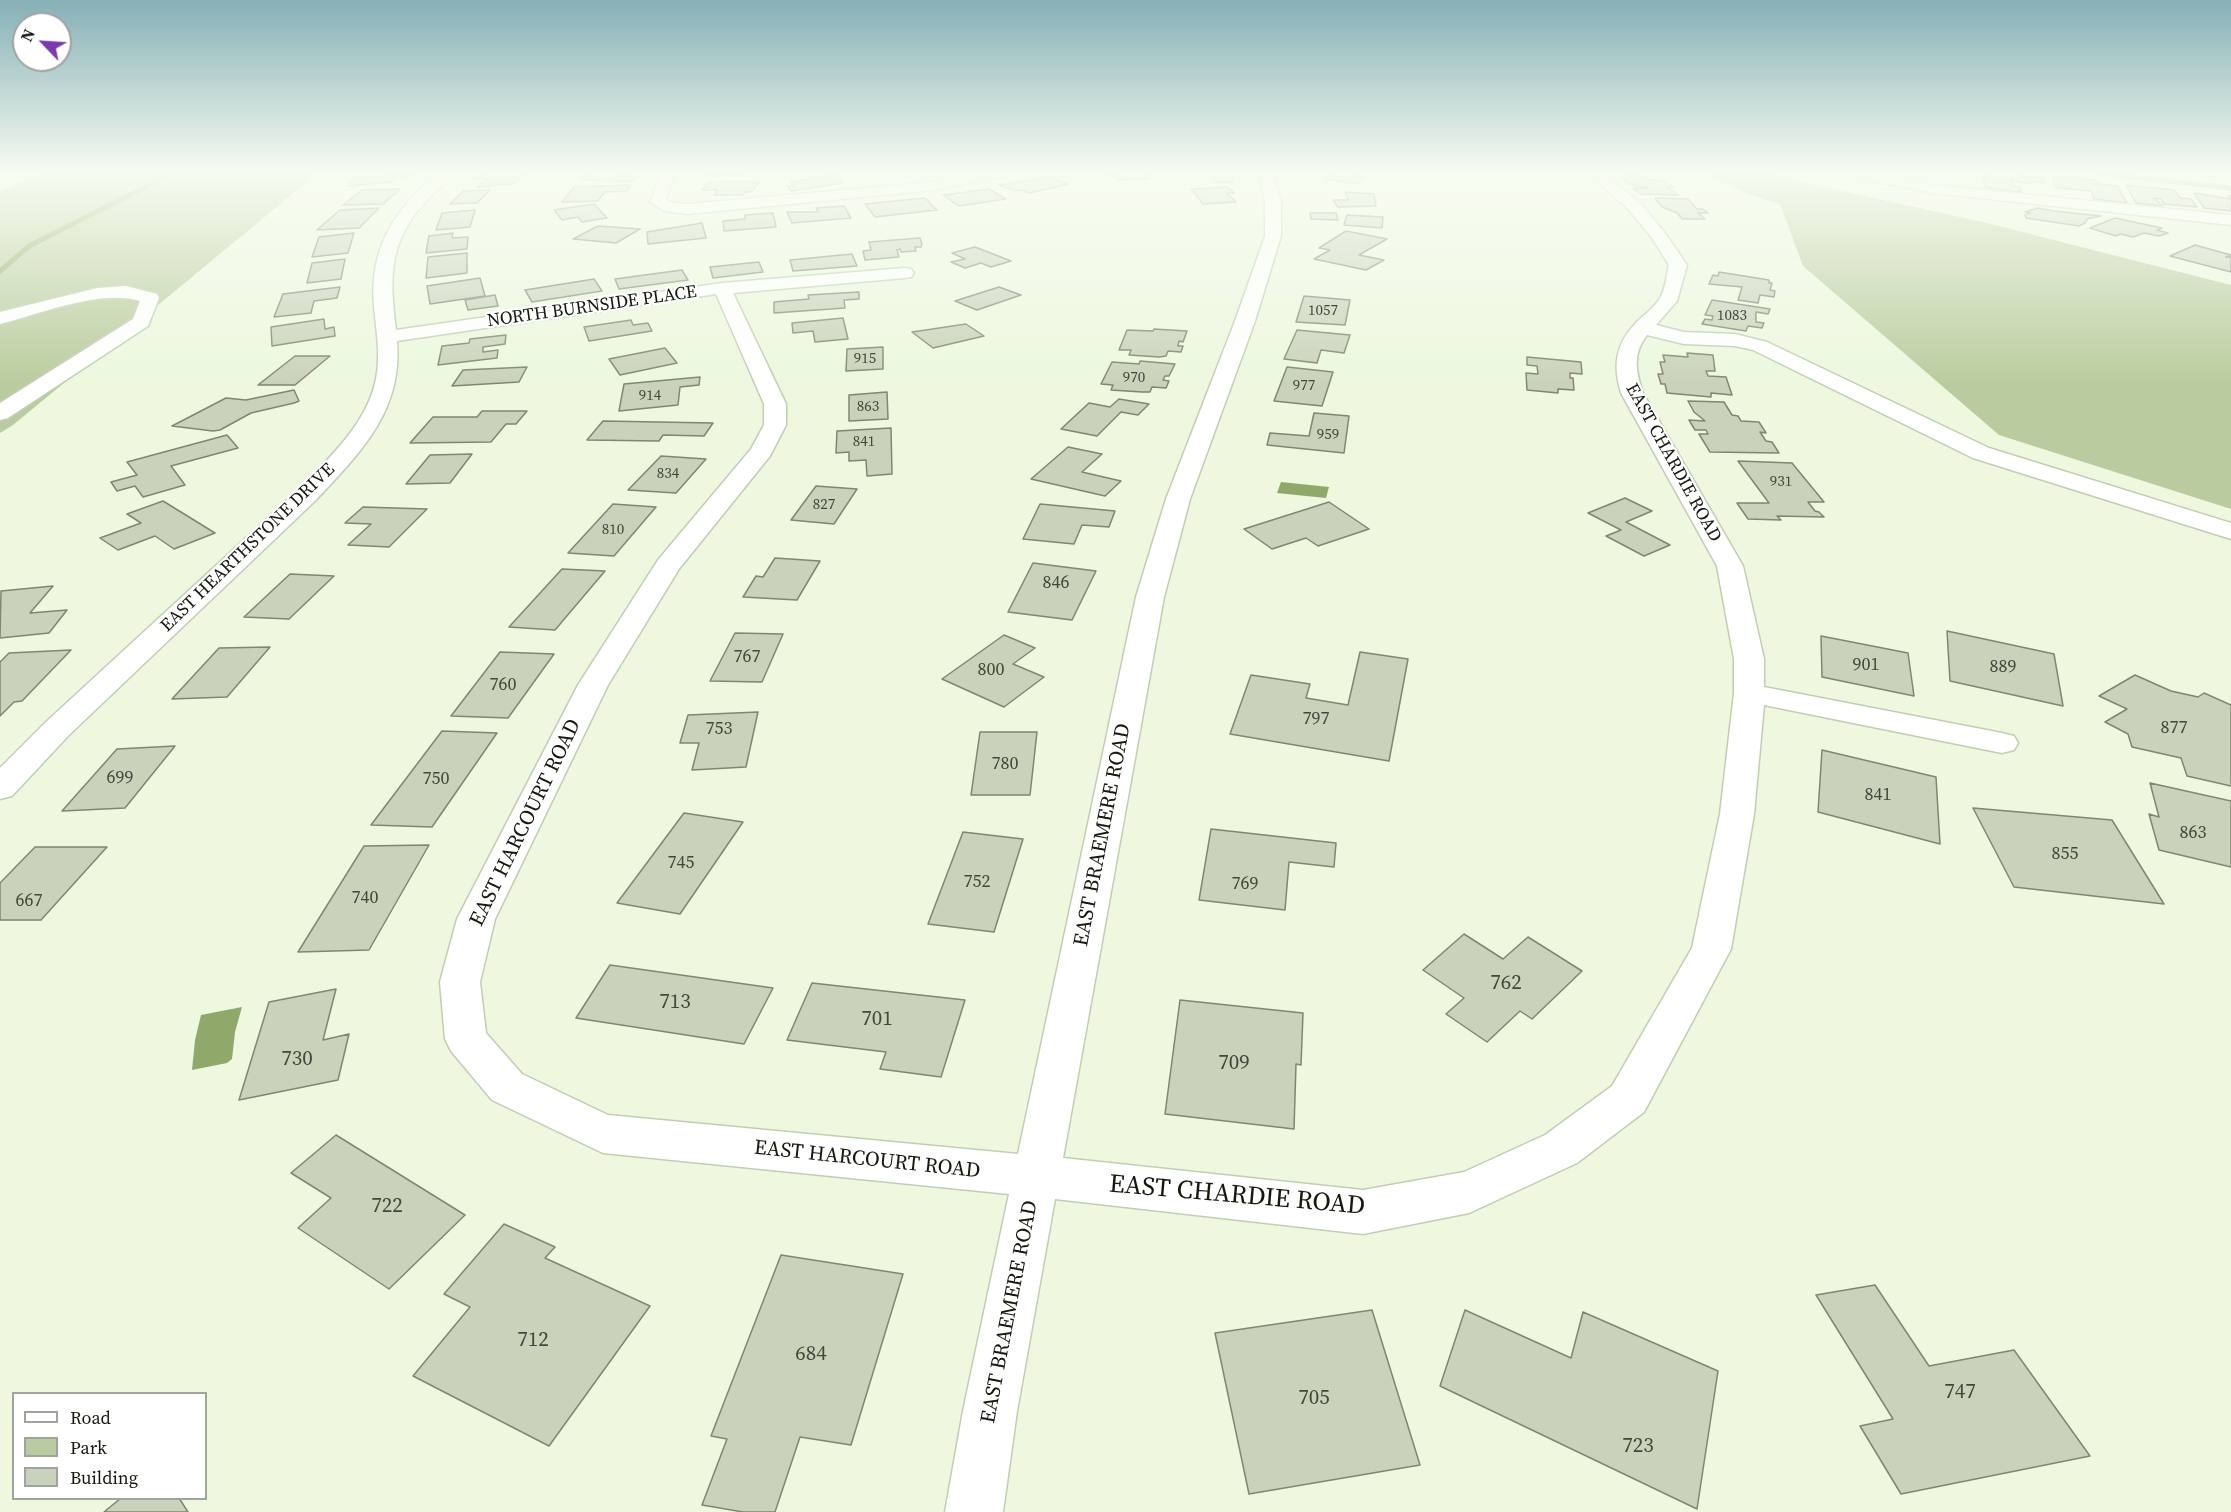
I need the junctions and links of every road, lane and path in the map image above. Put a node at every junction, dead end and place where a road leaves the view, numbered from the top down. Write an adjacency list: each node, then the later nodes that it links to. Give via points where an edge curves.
1 (388, 243): 8 (street, EAST HEARTHSTONE DRIVE, via 381,280)
2 (1271, 243): 14 (street, EAST BRAEMERE ROAD, via 1178,499 1150,597)
3 (1663, 243): 7 (street, EAST CHARDIE ROAD, via 1678,265 1672,291 1667,303)
4 (905, 273): 5 (street, NORTH BURNSIDE PLACE)
5 (722, 288): 8 (street, NORTH BURNSIDE PLACE); 14 (street, EAST HARCOURT ROAD, via 775,404 775,425 762,451 668,566 592,685 476,919 460,982 466,1039 507,1088 603,1134)
6 (0, 318): 9 (street, via 97,293 126,291 150,298 141,322)
7 (1642, 328): 10 (street, via 1684,338 1735,340 1760,346 1981,453); 11 (street, EAST CHARDIE ROAD, via 1626,350 1624,371 1632,393 1730,566 1749,658)
8 (387, 337): 13 (street, EAST HEARTHSTONE DRIVE, via 387,379 373,416 346,453 307,495 58,728)
9 (0, 413)
10 (2231, 531)
11 (1749, 693): 12 (street); 14 (street, EAST CHARDIE ROAD, via 1737,814 1711,949 1628,1099 1561,1149 1468,1192 1363,1212)
12 (2002, 743)
13 (0, 788)
14 (1036, 1176): 15 (street, EAST BRAEMERE ROAD)
15 (974, 1512)

